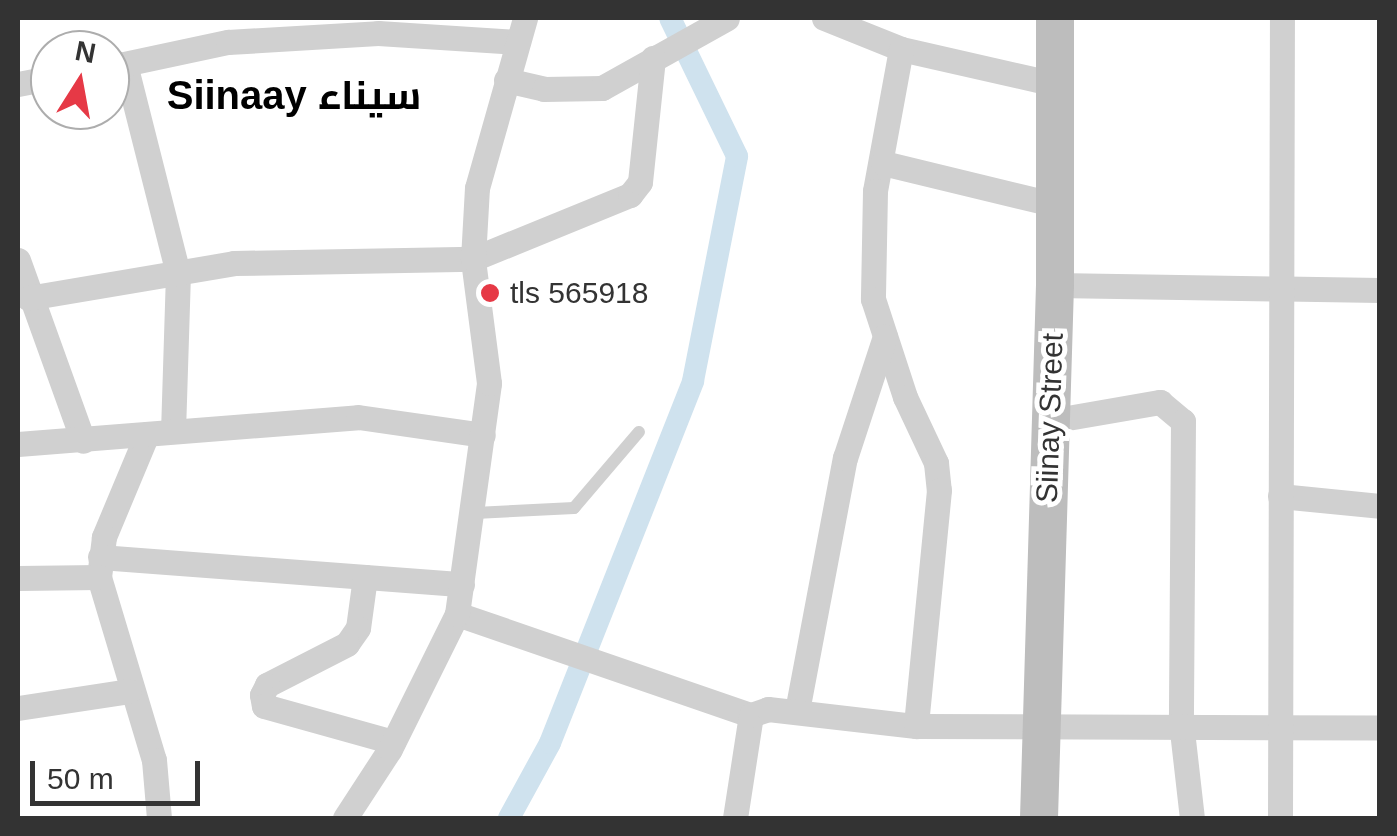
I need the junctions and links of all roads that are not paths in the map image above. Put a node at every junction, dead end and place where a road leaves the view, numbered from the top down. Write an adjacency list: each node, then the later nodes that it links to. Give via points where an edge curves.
1 (824, 18): 6 (street)
2 (1055, 18): 10 (street, Siinay Street)
3 (1282, 18): 18 (street)
4 (719, 21): 7 (street)
5 (521, 30): 8 (street, via 228,42); 9 (street)
6 (902, 49): 10 (street); 12 (street)
7 (659, 53): 9 (street, via 602,88 544,89); 14 (street, via 640,182 630,196)
8 (130, 62)
9 (506, 80): 14 (street, via 476,188)
10 (1054, 84): 13 (street, Siinay Street)
11 (130, 107): 16 (street)
12 (884, 163): 13 (street); 21 (street, via 875,192 873,299)
13 (1052, 204): 17 (street, Siinay Street)
14 (474, 258): 16 (street, via 234,263); 26 (street, via 487,332)
15 (18, 260): 20 (street)
16 (178, 273): 20 (street); 23 (street)
17 (1055, 285): 18 (street); 22 (street, Siinay Street)
18 (1278, 288): 19 (street); 29 (street)
19 (1380, 290)
20 (28, 298): 27 (street)
21 (886, 336): 39 (street, via 846,458); 42 (street, via 936,463 939,490)
22 (1050, 421): 41 (street, via 1160,402 1183,421); 44 (street, Siinay Street)
23 (173, 431): 25 (street); 26 (street, via 358,417)
24 (639, 432): 31 (lane, via 574,508)
25 (147, 434): 27 (street); 32 (street)
26 (483, 434): 31 (street)
27 (83, 441): 28 (street)
28 (18, 444)
29 (1280, 496): 30 (street); 43 (street)
30 (1380, 506)
31 (475, 513): 35 (street)
32 (99, 568): 33 (street); 34 (street); 37 (street)
33 (365, 577): 35 (street); 46 (street, via 358,628 347,644 267,685 262,695 264,706)
34 (18, 578)
35 (462, 584): 36 (street)
36 (457, 614): 40 (street); 46 (street)
37 (129, 691): 38 (street); 47 (street, via 159,778)
38 (18, 708)
39 (797, 711): 40 (street); 42 (street)
40 (751, 715): 49 (street)
41 (1181, 722): 43 (street); 44 (street); 51 (street)
42 (916, 726): 44 (street)
43 (1282, 726): 45 (street); 52 (street)
44 (1039, 727): 50 (street, Siinay Street)
45 (1380, 728)
46 (393, 742): 48 (street)
47 (159, 818)
48 (345, 818)
49 (735, 818)
50 (1039, 818)
51 (1192, 818)
52 (1280, 818)

